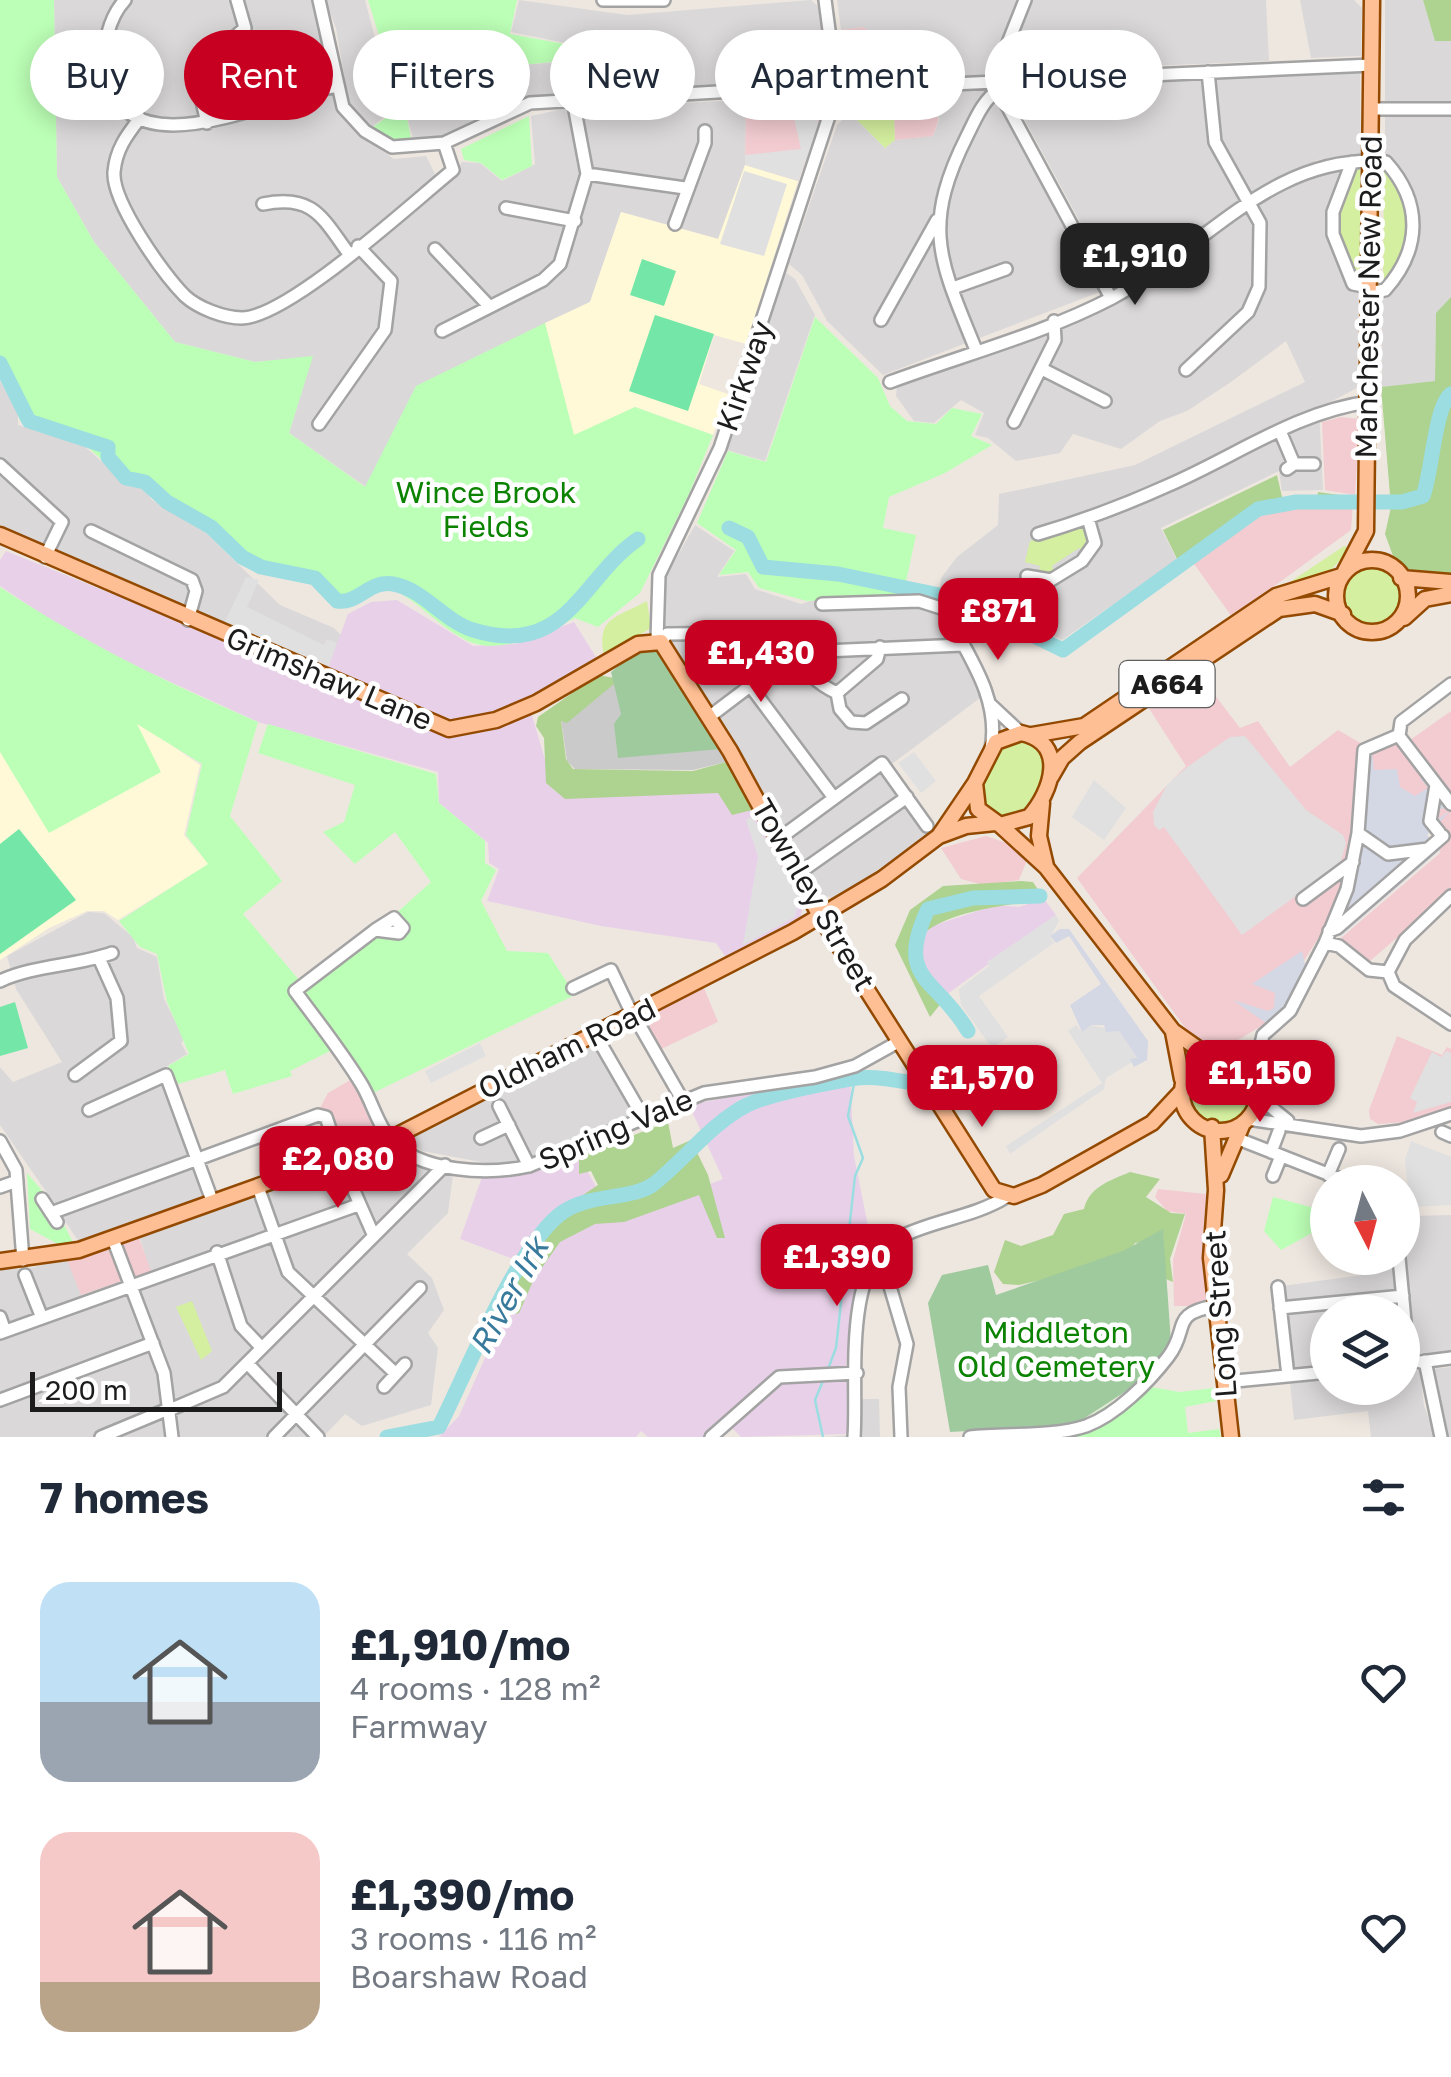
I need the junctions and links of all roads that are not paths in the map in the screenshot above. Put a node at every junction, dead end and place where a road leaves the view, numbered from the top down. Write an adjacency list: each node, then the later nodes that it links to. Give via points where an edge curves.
1 (125, 0): 9 (street)
2 (237, 0): 25 (street, via 244,28 208,56 198,84)
3 (319, 0): 15 (street)
4 (603, 0): 5 (street)
5 (664, 0)
6 (825, 0): 10 (street)
7 (1025, 0): 11 (street)
8 (1368, 1): 12 (main road, Manchester New Road)
9 (110, 30)
10 (829, 30)
11 (1016, 30)
12 (1372, 65): 13 (street); 18 (main road, Manchester New Road)
13 (1208, 72): 14 (street); 32 (street, via 1215,142)
14 (1163, 75)
15 (338, 86): 25 (street); 27 (street, via 344,107 365,131 392,146)
16 (550, 102): 27 (street, via 530,103)
17 (985, 106): 35 (street, via 950,171)
18 (1371, 109): 19 (street); 29 (main road, Manchester New Road)
19 (1451, 109)
20 (138, 120): 39 (street, via 121,142 114,173 118,200 184,295 202,308 242,318 279,308)
21 (147, 120): 25 (street, via 170,127)
22 (577, 120): 30 (street)
23 (828, 120): 77 (street, Kirkway, via 720,448 659,576)
24 (1016, 120): 45 (street)
25 (208, 122)
26 (708, 139): 31 (street)
27 (444, 143): 39 (street, via 453,170)
28 (1352, 162): 29 (street); 32 (street, via 1292,176); 44 (street, via 1332,234 1353,284)
29 (1370, 162): 44 (main road, Manchester New Road); 44 (street, via 1386,162 1399,180 1414,226 1406,264 1385,290)
30 (588, 174): 31 (street); 36 (street)
31 (684, 188): 37 (street)
32 (1250, 202): 45 (street); 52 (street, via 1261,230 1256,298)
33 (263, 204): 39 (street, via 300,202)
34 (506, 208): 36 (street)
35 (937, 220): 40 (street); 41 (street)
36 (575, 221): 46 (street, via 560,264 543,280)
37 (674, 224)
38 (435, 249): 46 (street)
39 (354, 250): 57 (street, via 391,281 385,330)
40 (917, 254): 41 (street); 47 (street)
41 (942, 260): 43 (street)
42 (1006, 268): 43 (street)
43 (954, 288): 50 (street)
44 (1369, 290): 55 (main road, Manchester New Road)
45 (1112, 298): 48 (street)
46 (488, 306): 49 (street)
47 (881, 320)
48 (1054, 321): 50 (street); 51 (street, via 1055,340)
49 (442, 332)
50 (976, 350): 53 (street)
51 (1042, 369): 54 (street); 56 (street)
52 (1186, 370)
53 (890, 382)
54 (1105, 401)
55 (1369, 402): 58 (street); 62 (main road, Manchester New Road)
56 (1014, 422)
57 (320, 424)
58 (1280, 431): 59 (street, via 1291,467); 61 (street)
59 (1314, 464)
60 (0, 466): 66 (street, via 58,516 62,529)
61 (1088, 518): 64 (street); 69 (street, via 1095,543 1082,561 1050,580)
62 (1366, 531): 67 (main road, Manchester New Road); 68 (main road)
63 (100, 533): 74 (street, via 192,580 196,591)
64 (1038, 534)
65 (0, 536): 66 (main road, Grimshaw Lane)
66 (45, 558): 74 (main road, Grimshaw Lane)
67 (1343, 573): 68 (main road, A664, via 1370,560); 73 (main road, via 1336,597); 88 (main road, A664, via 1276,596 1084,726)
68 (1396, 573): 70 (main road); 75 (main road, via 1409,600)
69 (1026, 576)
70 (1451, 582)
71 (1437, 596): 75 (main road)
72 (822, 604): 78 (street, via 919,600 944,609)
73 (1343, 614): 75 (main road, A664, via 1370,631); 91 (main road, A664, via 1305,603 1279,609 1080,742)
74 (188, 620): 77 (main road, Grimshaw Lane, via 450,730 536,703 638,644)
75 (1400, 622)
76 (738, 633): 77 (street, via 667,634); 80 (street, via 754,633); 81 (street)
77 (659, 641): 81 (main road, Townley Street)
78 (962, 645): 79 (street); 86 (street, via 978,668)
79 (880, 648): 80 (street); 84 (street, via 878,660)
80 (794, 656): 83 (street); 84 (street)
81 (686, 676): 87 (main road, Townley Street)
82 (1451, 684): 89 (street, via 1401,722)
83 (751, 687): 87 (street); 95 (street)
84 (836, 693): 85 (street, via 851,722 866,724)
85 (902, 699)
86 (988, 702): 88 (street); 90 (street, via 994,724)
87 (708, 717): 101 (main road, Townley Street)
88 (1026, 734): 90 (main road, A664, via 1008,735); 91 (main road, via 1049,751)
89 (1399, 735): 93 (street); 100 (street, via 1364,750)
90 (990, 749): 92 (main road)
91 (1051, 777): 94 (main road, A664)
92 (975, 783): 98 (main road, via 978,809); 99 (main road, Oldham Road)
93 (1436, 786): 97 (street); 102 (street, via 1430,821 1441,834)
94 (1044, 794): 98 (main road, A664, via 1029,818); 104 (main road, A664, via 1039,822)
95 (834, 798): 96 (street, via 882,764); 101 (street)
96 (906, 798): 99 (street); 105 (street)
97 (1451, 804)
98 (997, 824): 99 (main road, Oldham Road); 104 (main road)
99 (933, 831): 108 (main road, Oldham Road, via 882,880)
100 (1358, 833): 102 (street, via 1388,854); 103 (street)
101 (780, 838): 105 (main road, Townley Street)
102 (1428, 849): 110 (street)
103 (1353, 862): 107 (street); 110 (street)
104 (1046, 866): 118 (main road)
105 (800, 873): 108 (main road, Townley Street)
106 (1451, 896): 113 (street, via 1404,940)
107 (1303, 899)
108 (820, 916): 116 (main road, Oldham Road); 120 (main road, Townley Street)
109 (376, 930): 142 (street, via 295,991 362,1086)
110 (1327, 937): 113 (street, via 1369,970); 121 (street, via 1287,1016 1263,1035)
111 (112, 953): 112 (street)
112 (98, 958): 114 (street); 125 (street, via 117,998 126,1044)
113 (1388, 972): 117 (street, via 1394,986)
114 (0, 981)
115 (573, 988): 116 (street, via 611,970)
116 (636, 1021): 119 (main road, Oldham Road); 129 (street)
117 (1450, 1021)
118 (1173, 1031): 122 (main road); 128 (main road)
119 (595, 1034): 132 (street); 142 (main road, Oldham Road)
120 (900, 1040): 129 (street, Spring Vale, via 855,1066 816,1077 704,1092); 158 (main road, Townley Street, via 985,1178)
121 (1258, 1049): 124 (street); 127 (street)
122 (1210, 1057): 124 (main road); 128 (main road, via 1194,1063)
123 (1280, 1057): 126 (street)
124 (1236, 1061): 127 (main road)
125 (75, 1075)
126 (1320, 1075)
127 (1256, 1083): 135 (main road); 138 (street, via 1267,1104)
128 (1181, 1087): 134 (main road); 136 (main road)
129 (683, 1101): 151 (street, Spring Vale)
130 (499, 1106): 137 (street)
131 (88, 1110): 147 (street, via 166,1075)
132 (639, 1110)
133 (1451, 1114): 138 (street, via 1361,1136)
134 (1192, 1118): 136 (main road); 139 (main road)
135 (1245, 1121): 138 (street); 139 (main road); 157 (main road, Long Street)
136 (1152, 1124): 158 (main road, via 1042,1185)
137 (509, 1125): 141 (street); 151 (street)
138 (1296, 1126)
139 (1212, 1127): 157 (main road, Long Street)
140 (1279, 1131): 146 (street)
141 (481, 1138)
142 (390, 1139): 148 (main road, Oldham Road); 149 (street, Spring Vale, via 410,1154)
143 (1241, 1140): 146 (street)
144 (0, 1142): 154 (street)
145 (1340, 1148): 150 (street)
146 (1276, 1154): 152 (street); 153 (street)
147 (196, 1158): 148 (street, via 318,1115 326,1118); 159 (street, via 54,1218); 160 (street)
148 (342, 1163): 156 (main road, Oldham Road); 161 (street)
149 (445, 1165): 151 (street, Spring Vale, via 503,1172); 163 (street)
150 (1332, 1165)
151 (528, 1166)
152 (1310, 1167)
153 (1273, 1176)
154 (17, 1181): 155 (street); 168 (street)
155 (0, 1187)
156 (258, 1187): 160 (main road, Oldham Road); 162 (street)
157 (1216, 1190): 174 (main road, Long Street, via 1210,1244)
158 (1006, 1197): 166 (street, via 895,1239)
159 (42, 1199)
160 (212, 1203): 164 (main road, Oldham Road)
161 (358, 1204): 162 (street); 163 (street)
162 (274, 1233): 165 (street); 172 (street, via 288,1272)
163 (373, 1234): 172 (street)
164 (113, 1239): 168 (main road, Oldham Road); 169 (street)
165 (218, 1252): 169 (street); 181 (street, via 241,1326)
166 (876, 1257): 186 (street, via 858,1310); 201 (street, via 907,1344)
167 (0, 1261): 168 (main road, Oldham Road)
168 (24, 1267): 177 (street)
169 (132, 1284): 177 (street); 180 (street)
170 (1278, 1287): 175 (street)
171 (420, 1288): 179 (street)
172 (313, 1294): 179 (street); 181 (street)
173 (1310, 1305): 175 (street)
174 (1215, 1306): 189 (main road, Long Street); 194 (street, via 1182,1320 1166,1360 1106,1416)
175 (1280, 1308): 188 (street)
176 (0, 1317): 178 (street)
177 (42, 1318): 178 (street)
178 (2, 1332)
179 (364, 1342): 190 (street, via 401,1369); 193 (street)
180 (153, 1343): 191 (street); 192 (street, via 165,1376)
181 (262, 1347): 185 (street)
182 (1451, 1358): 183 (street)
183 (1425, 1361): 184 (street); 204 (street)
184 (1420, 1362)
185 (247, 1363): 192 (street, via 218,1390); 193 (street)
186 (857, 1374): 199 (street, via 779,1377); 200 (street)
187 (1310, 1374): 188 (street)
188 (1288, 1376): 189 (street)
189 (1224, 1382): 203 (main road, Long Street)
190 (384, 1387)
191 (0, 1400)
192 (166, 1410): 195 (street); 196 (street)
193 (297, 1414): 197 (street); 198 (street)
194 (1050, 1434): 202 (street)
195 (101, 1437)
196 (172, 1437)
197 (274, 1437)
198 (318, 1437)
199 (711, 1437)
200 (854, 1437)
201 (901, 1437)
202 (970, 1437)
203 (1231, 1437)
204 (1441, 1437)

